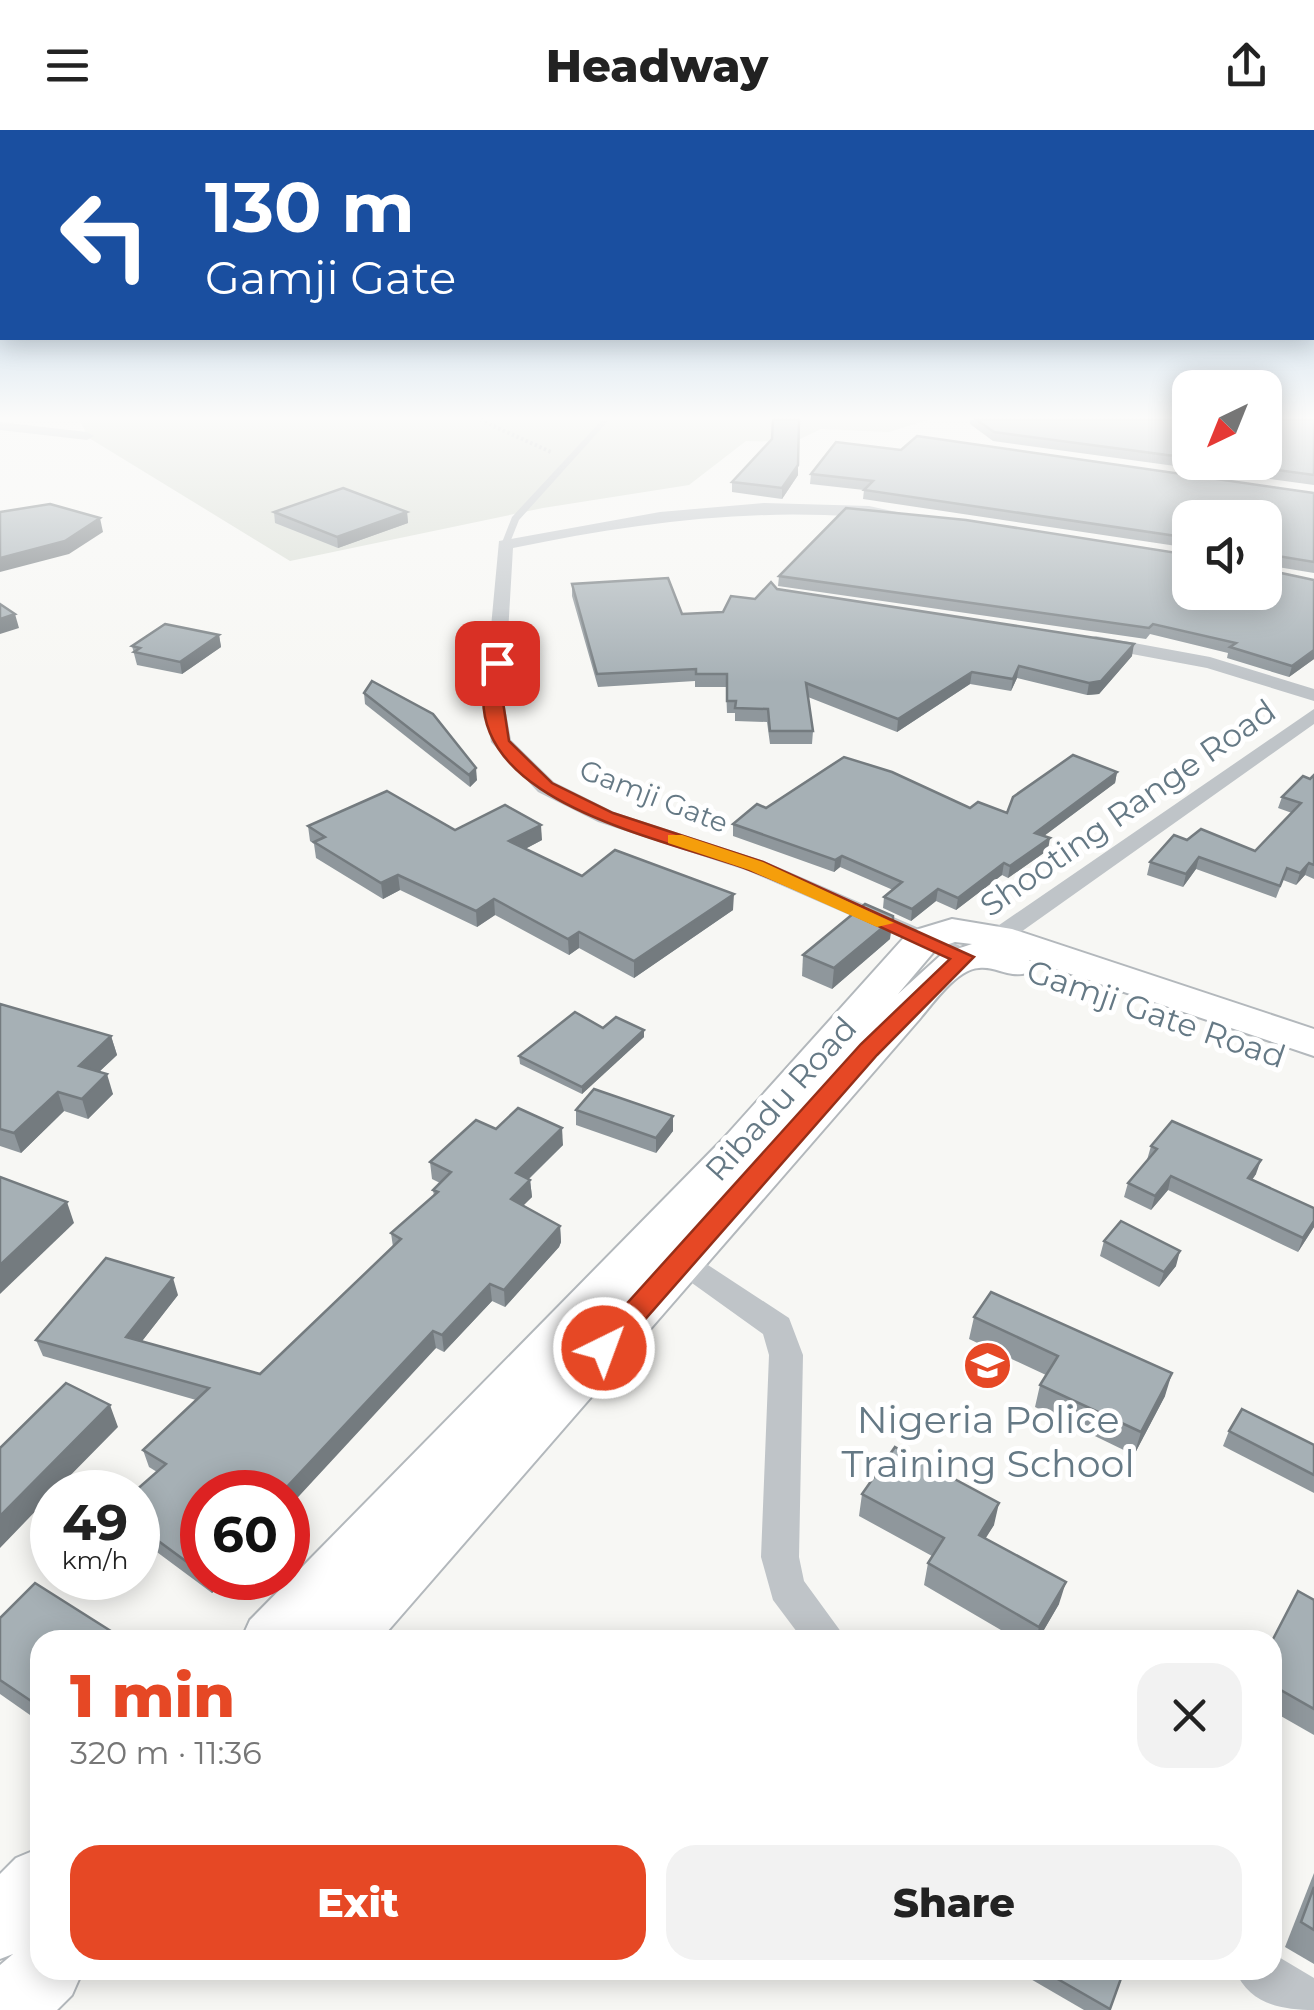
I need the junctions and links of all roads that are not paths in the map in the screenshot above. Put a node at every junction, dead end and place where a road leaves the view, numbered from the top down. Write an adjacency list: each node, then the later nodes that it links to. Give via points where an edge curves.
1 (526, 508): 5 (lane, Gamji Gate)
2 (732, 508): 5 (street, via 620,521)
3 (832, 508): 4 (street)
4 (942, 522)
5 (505, 545): 9 (street, Gamji Gate, via 494,702 500,742 546,786 606,817 756,866)
6 (1075, 638): 7 (street, via 1172,654)
7 (1314, 695)
8 (1314, 715): 9 (street, Shooting Range Road)
9 (973, 950): 10 (main road); 11 (main road, Gamji Gate Road); 12 (main road, via 869,1050); 13 (main road, Ribadu Road, via 739,1150)
10 (1314, 1042)
11 (1314, 1068)
12 (682, 1260): 14 (main road); 15 (street, via 777,1327 786,1355 780,1557 786,1588)
13 (281, 1630)
14 (351, 1630)
15 (819, 1630)
16 (30, 1892): 17 (main road)
17 (0, 1924)
18 (36, 1980): 21 (main road)
19 (1274, 1980): 20 (street)
20 (1314, 2004)
21 (5, 2010)

